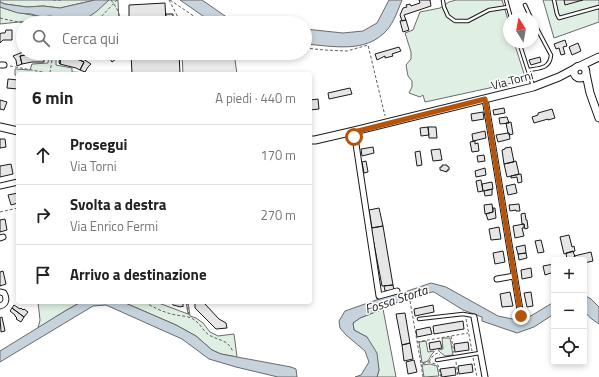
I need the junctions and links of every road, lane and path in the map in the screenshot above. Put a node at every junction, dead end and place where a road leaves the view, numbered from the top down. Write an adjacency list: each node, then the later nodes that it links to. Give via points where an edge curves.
1 (53, 0): 2 (path)
2 (61, 0)
3 (117, 0): 9 (path)
4 (169, 0): 17 (path); 18 (path)
5 (506, 0): 11 (lane)
6 (554, 0): 12 (lane, via 559,18)
7 (112, 1): 9 (path)
8 (443, 1): 11 (lane, via 448,16 456,20 468,21 489,10)
9 (113, 4): 15 (path); 16 (path)
10 (525, 5): 14 (lane)
11 (508, 7): 13 (lane)
12 (599, 7)
13 (509, 12)
14 (528, 12)
15 (102, 16)
16 (119, 16)
17 (177, 16)
18 (193, 16)
19 (0, 18): 20 (path)
20 (16, 22)
21 (539, 32): 28 (lane, via 551,55 550,61 546,66)
22 (521, 48): 28 (lane)
23 (312, 49): 36 (path, via 347,50 368,45)
24 (599, 57): 27 (main road, Via Torni); 31 (main road, Via Torni)
25 (52, 60): 30 (path)
26 (2, 65): 29 (path)
27 (578, 67): 31 (main road, via 583,67); 31 (main road, via 574,73); 32 (main road, Via Torni)
28 (528, 70): 33 (lane)
29 (39, 72)
30 (50, 72)
31 (582, 75): 32 (main road, Via Torni); 35 (main road)
32 (560, 77): 33 (main road, Via Torni)
33 (533, 87): 34 (main road, Via Torni)
34 (485, 99): 39 (main road, Via Torni); 45 (street)
35 (599, 118)
36 (385, 119)
37 (0, 127): 38 (main road)
38 (16, 131)
39 (354, 132): 40 (main road, Via Torni); 48 (street, via 379,296)
40 (312, 140)
41 (16, 182): 42 (street)
42 (0, 186)
43 (16, 208): 44 (path)
44 (0, 212)
45 (514, 276): 46 (street); 55 (street)
46 (497, 279)
47 (0, 292): 52 (street, via 4,293 6,300)
48 (397, 292)
49 (410, 301): 59 (path)
50 (148, 304): 56 (path, via 164,312)
51 (187, 304): 56 (path)
52 (0, 306)
53 (465, 314): 54 (lane); 57 (lane); 58 (path)
54 (474, 316): 61 (street)
55 (521, 316)
56 (189, 317): 60 (path, via 200,324 205,332 229,345)
57 (419, 319)
58 (469, 333): 59 (path); 62 (path)
59 (417, 342): 64 (path)
60 (233, 352)
61 (481, 353): 62 (lane); 68 (street)
62 (473, 355): 63 (lane); 67 (path)
63 (437, 360)
64 (421, 364): 65 (path); 66 (path, via 429,362 438,365)
65 (423, 377)
66 (440, 377)
67 (477, 377)
68 (485, 377)

